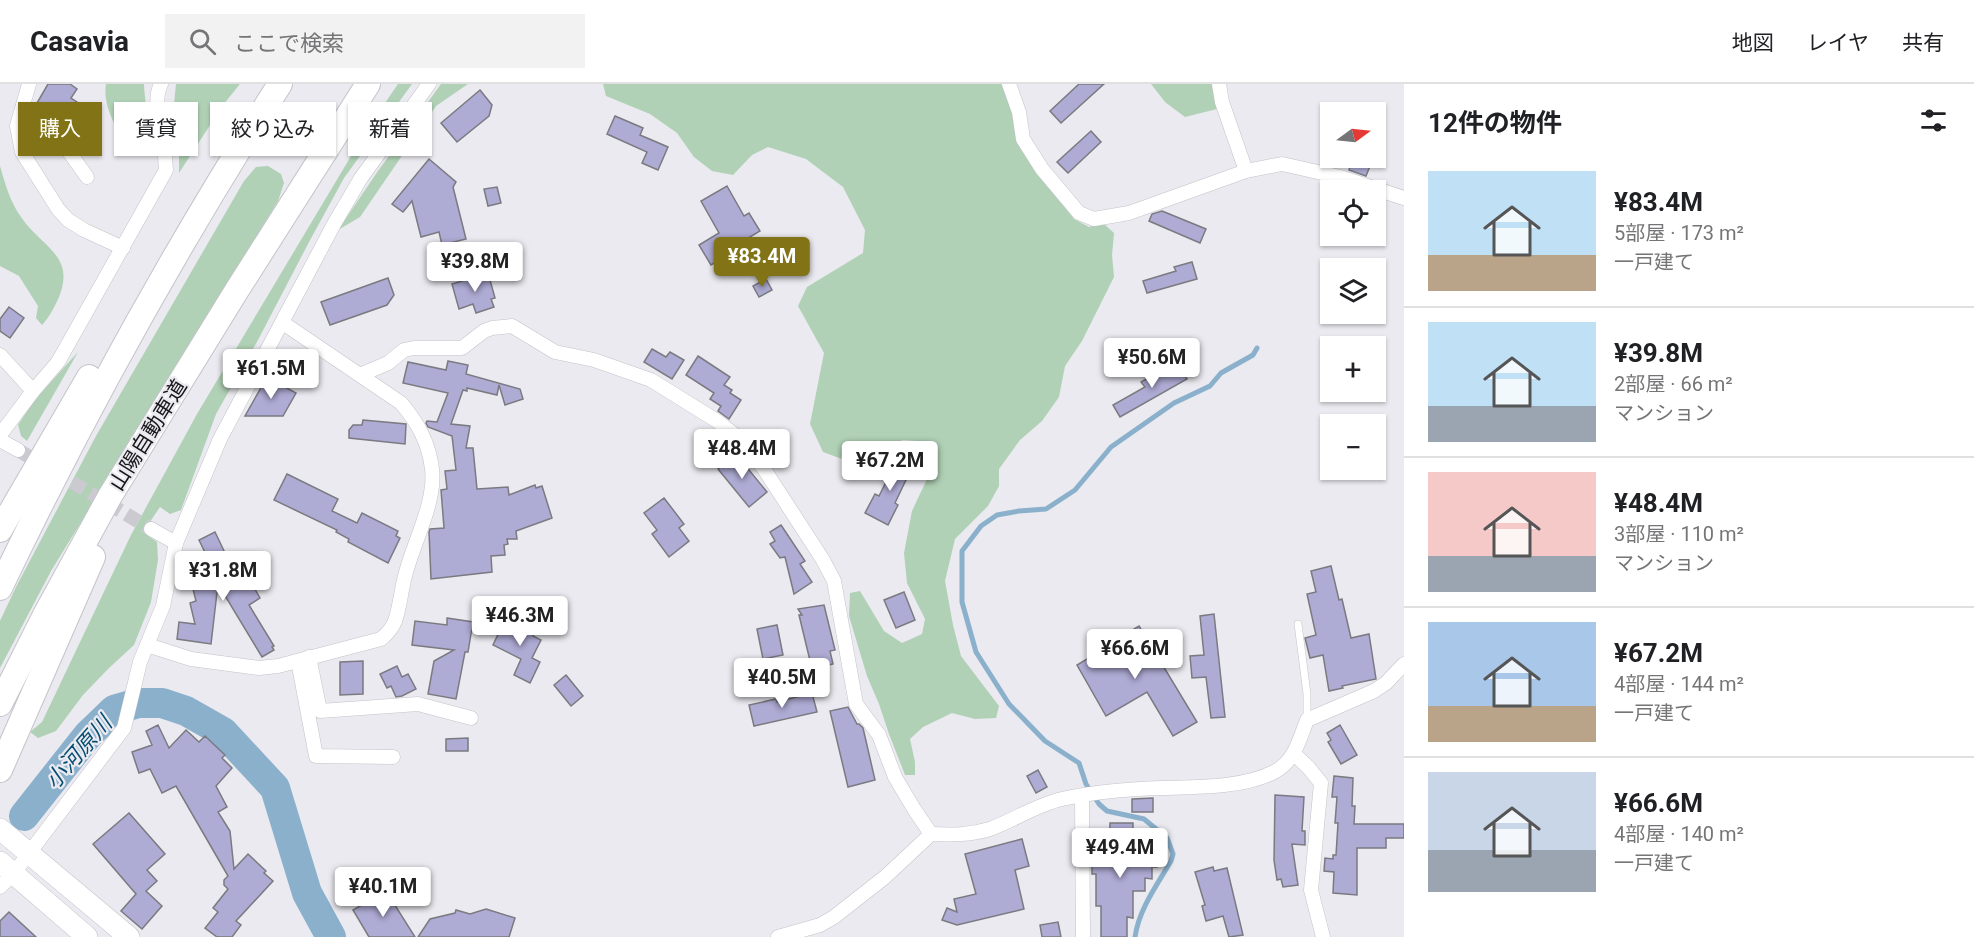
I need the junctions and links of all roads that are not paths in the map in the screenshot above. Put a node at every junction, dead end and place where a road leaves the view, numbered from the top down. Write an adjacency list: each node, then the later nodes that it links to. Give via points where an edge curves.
1 (29, 84): 8 (street)
2 (160, 84): 16 (street, via 158,113 166,170)
3 (280, 84): 9 (highway)
4 (368, 84): 19 (highway, 山陽自動車道)
5 (429, 84): 17 (street, via 360,178)
6 (1009, 84): 13 (street, via 1023,140 1079,213 1094,219 1129,213)
7 (1219, 84): 13 (street)
8 (24, 102)
9 (268, 102)
10 (25, 156): 16 (street, via 68,220)
11 (72, 156): 14 (street)
12 (234, 156): 26 (highway, via 163,253); 28 (highway, via 118,355)
13 (1246, 171): 15 (street, via 1282,164)
14 (87, 177)
15 (1404, 198)
16 (123, 248): 21 (street, via 58,362)
17 (283, 323): 20 (street); 27 (street, via 220,439)
18 (0, 355): 21 (street)
19 (186, 373): 34 (highway, 山陽自動車道, via 110,496); 39 (highway, via 90,563)
20 (360, 375): 31 (street, via 401,403 416,420 426,442 432,489 390,632 381,639); 42 (street, via 388,363 404,350 462,348 484,331 512,326 555,352 594,360 651,380 740,439 770,478 834,581 856,704 879,735 895,777)
21 (33, 391): 22 (street)
22 (0, 435)
23 (0, 440): 24 (street)
24 (18, 450)
25 (151, 529): 27 (street)
26 (0, 530)
27 (176, 543): 30 (street, via 163,606)
28 (0, 588)
29 (1298, 624): 36 (lane)
30 (147, 645): 31 (street, via 191,659 259,668); 43 (street, via 124,728)
31 (303, 659): 35 (street, via 321,711 418,704); 38 (street, via 316,756)
32 (1404, 664): 33 (street)
33 (1398, 677): 36 (street)
34 (0, 704)
35 (471, 718)
36 (1307, 720): 37 (street)
37 (1294, 754): 40 (street, via 1287,764 1258,778 1220,785); 49 (street, via 1322,783 1311,890)
38 (393, 757)
39 (0, 770)
40 (1082, 796): 42 (street, via 1061,799 990,828 959,836); 48 (street)
41 (0, 829): 43 (main road)
42 (931, 834): 47 (street, via 834,917)
43 (29, 852): 44 (street); 46 (main road)
44 (5, 874): 45 (main road)
45 (87, 937)
46 (129, 937)
47 (778, 937)
48 (1083, 937)
49 (1323, 937)

